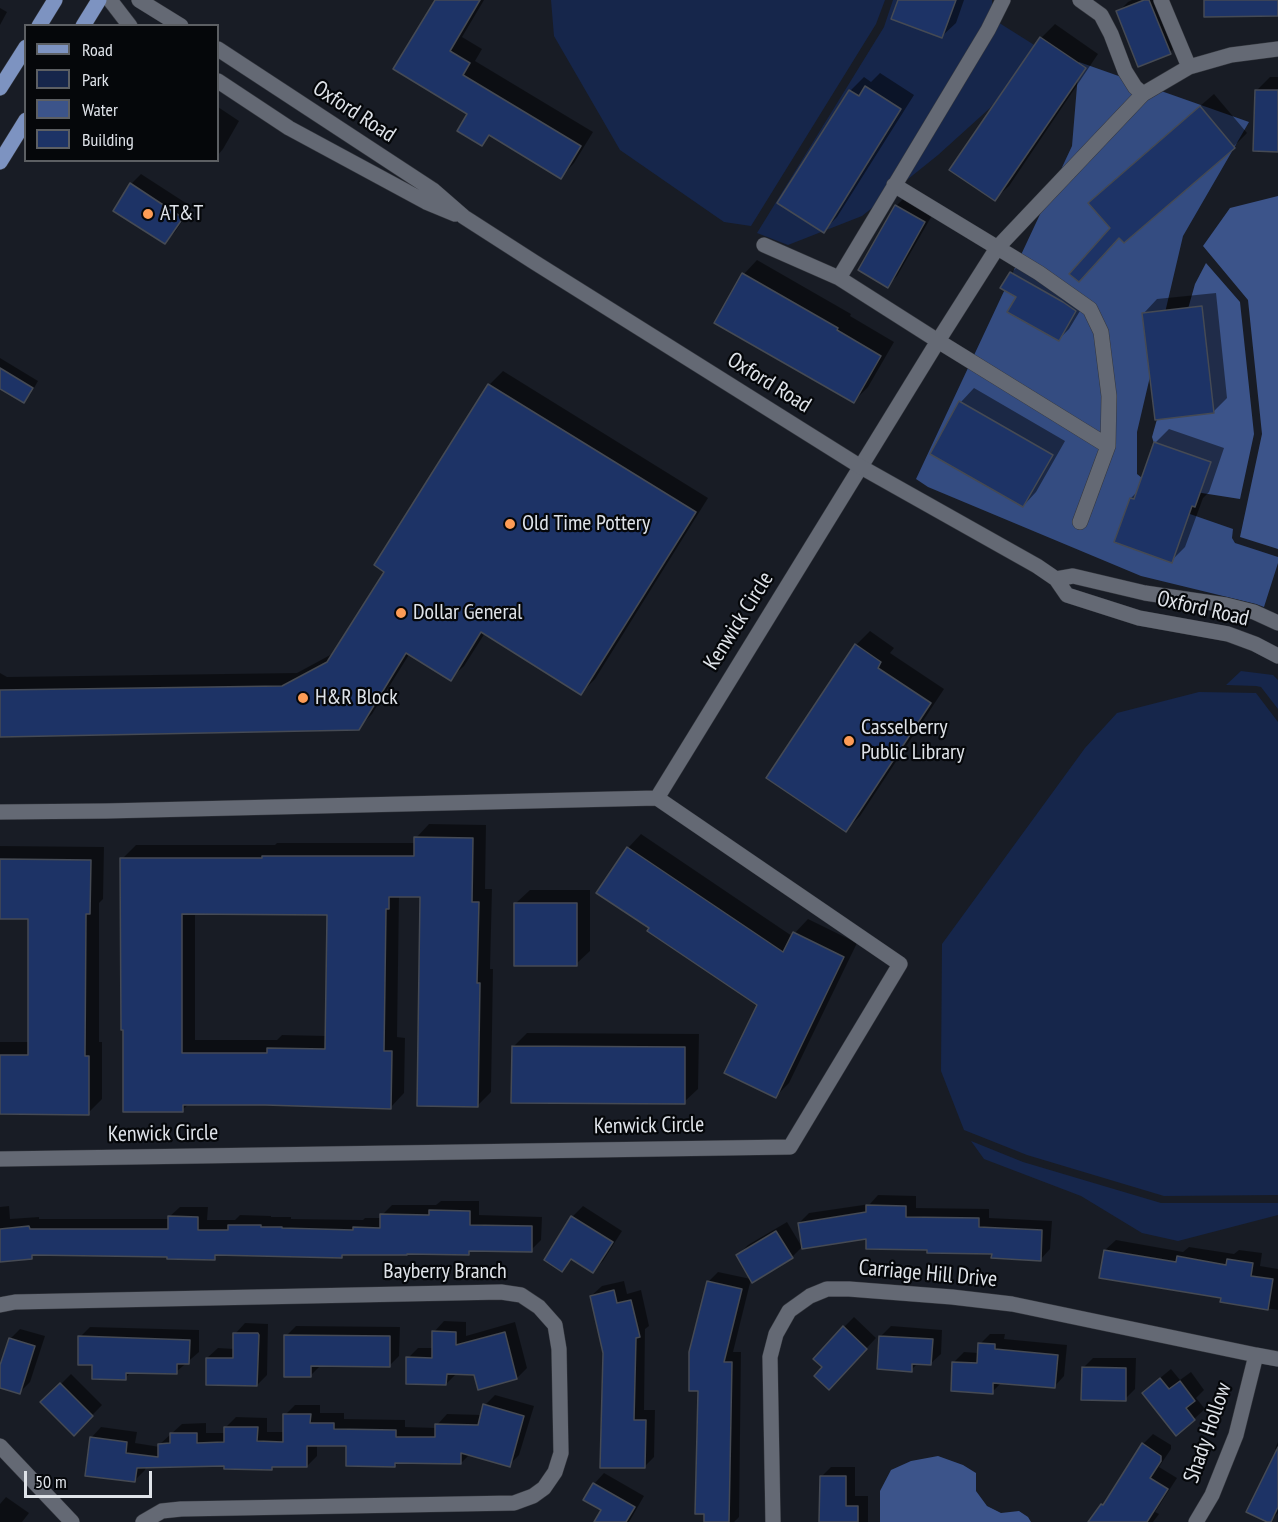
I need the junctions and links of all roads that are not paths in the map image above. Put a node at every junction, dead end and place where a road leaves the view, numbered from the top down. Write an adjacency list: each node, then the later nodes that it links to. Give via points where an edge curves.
1 (55, 0): 8 (main road)
2 (99, 0): 9 (main road)
3 (110, 0): 10 (street)
4 (139, 0): 11 (street)
5 (1003, 0): 21 (street)
6 (1080, 0): 18 (street, via 1101,15 1125,71)
7 (1161, 0): 15 (street)
8 (40, 24)
9 (84, 24)
10 (128, 24)
11 (178, 24)
12 (1278, 49): 15 (street, Kenwick Circle, via 1231,55)
13 (24, 50): 17 (main road)
14 (219, 51): 22 (street, Oxford Road, via 433,190)
15 (1189, 67): 18 (street, Kenwick Circle)
16 (219, 82): 22 (street, Oxford Road, via 289,128 426,202)
17 (0, 88)
18 (1143, 94): 24 (street, Kenwick Circle)
19 (24, 123): 20 (main road)
20 (0, 162)
21 (894, 185): 24 (street); 25 (street)
22 (464, 217): 28 (street, Oxford Road)
23 (764, 245): 25 (street)
24 (997, 248): 26 (street, Kenwick Circle); 27 (street, via 1090,309 1101,332 1109,396)
25 (839, 278): 26 (street)
26 (938, 341): 27 (street); 28 (street, Kenwick Circle)
27 (1108, 446): 29 (street)
28 (861, 467): 30 (street, Oxford Road); 33 (street, Kenwick Circle)
29 (1080, 522)
30 (1056, 579): 31 (street, Oxford Road, via 1073,576 1146,593 1226,605); 32 (street, Oxford Road, via 1067,594 1139,618 1228,634)
31 (1278, 623)
32 (1278, 656)
33 (657, 798): 34 (street); 35 (street, Kenwick Circle, via 900,964 790,1147)
34 (0, 812)
35 (0, 1159)
36 (0, 1305): 41 (street, Bayberry Branch, via 501,1292 521,1295 555,1325 561,1453 555,1472 533,1496 513,1503 181,1509 162,1511)
37 (1256, 1355): 38 (street, Carriage Hill Drive); 42 (street, Carriage Hill Drive, via 1012,1304 827,1289 789,1311 776,1334 770,1357); 43 (street, Shady Hollow, via 1236,1435 1212,1495)
38 (1278, 1359)
39 (1, 1450): 40 (street)
40 (72, 1522)
41 (143, 1522)
42 (774, 1522)
43 (1196, 1522)

